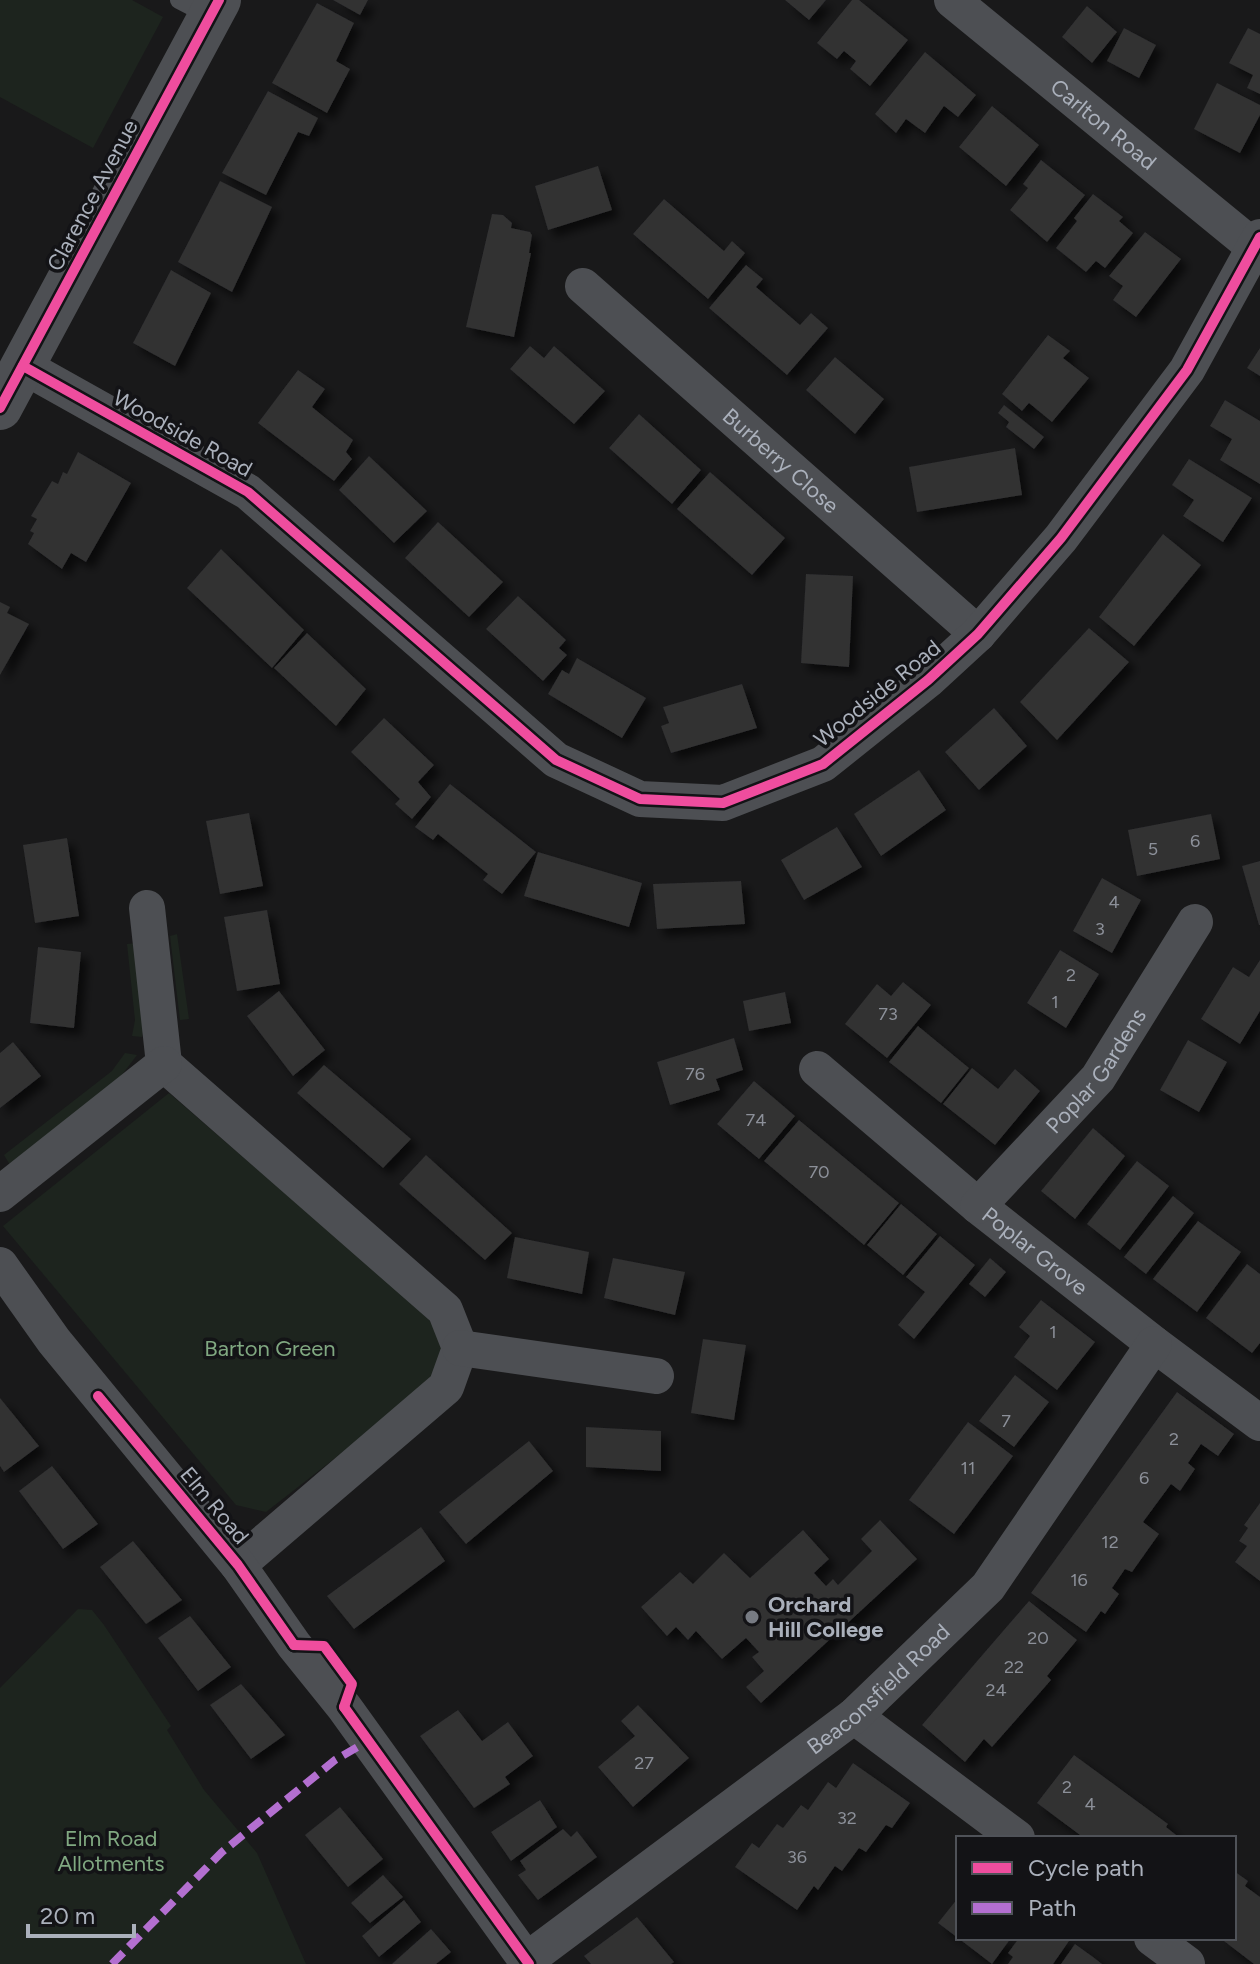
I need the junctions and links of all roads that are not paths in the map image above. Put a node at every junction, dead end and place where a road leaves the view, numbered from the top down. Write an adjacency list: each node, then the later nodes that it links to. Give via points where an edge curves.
1 (952, 0): 3 (street, Carlton Road)
2 (203, 5): 5 (street, Clarence Avenue)
3 (1257, 242): 7 (street, Woodside Road, via 1187,370 1061,538)
4 (583, 286): 7 (street, Burberry Close)
5 (23, 366): 6 (street, Clarence Avenue); 7 (street, Woodside Road, via 248,492 556,760 640,799 723,803 823,764)
6 (0, 408)
7 (978, 634)
8 (147, 908): 10 (street)
9 (1195, 922): 13 (street, Poplar Gardens, via 1098,1078)
10 (164, 1064): 12 (street); 16 (street, via 445,1310)
11 (817, 1069): 13 (street, Poplar Grove)
12 (0, 1194)
13 (978, 1206): 15 (street, Poplar Grove)
14 (0, 1265): 19 (street, Elm Road, via 54,1341)
15 (1154, 1344): 18 (street, Poplar Grove); 20 (street, Beaconsfield Road, via 988,1587)
16 (460, 1348): 17 (street); 19 (street, via 446,1387)
17 (656, 1376)
18 (1260, 1423)
19 (238, 1565): 23 (street, Elm Road)
20 (854, 1716): 21 (street); 23 (street, Beaconsfield Road)
21 (1014, 1836)
22 (1155, 1940): 24 (street)
23 (528, 1962)
24 (1187, 1964)

